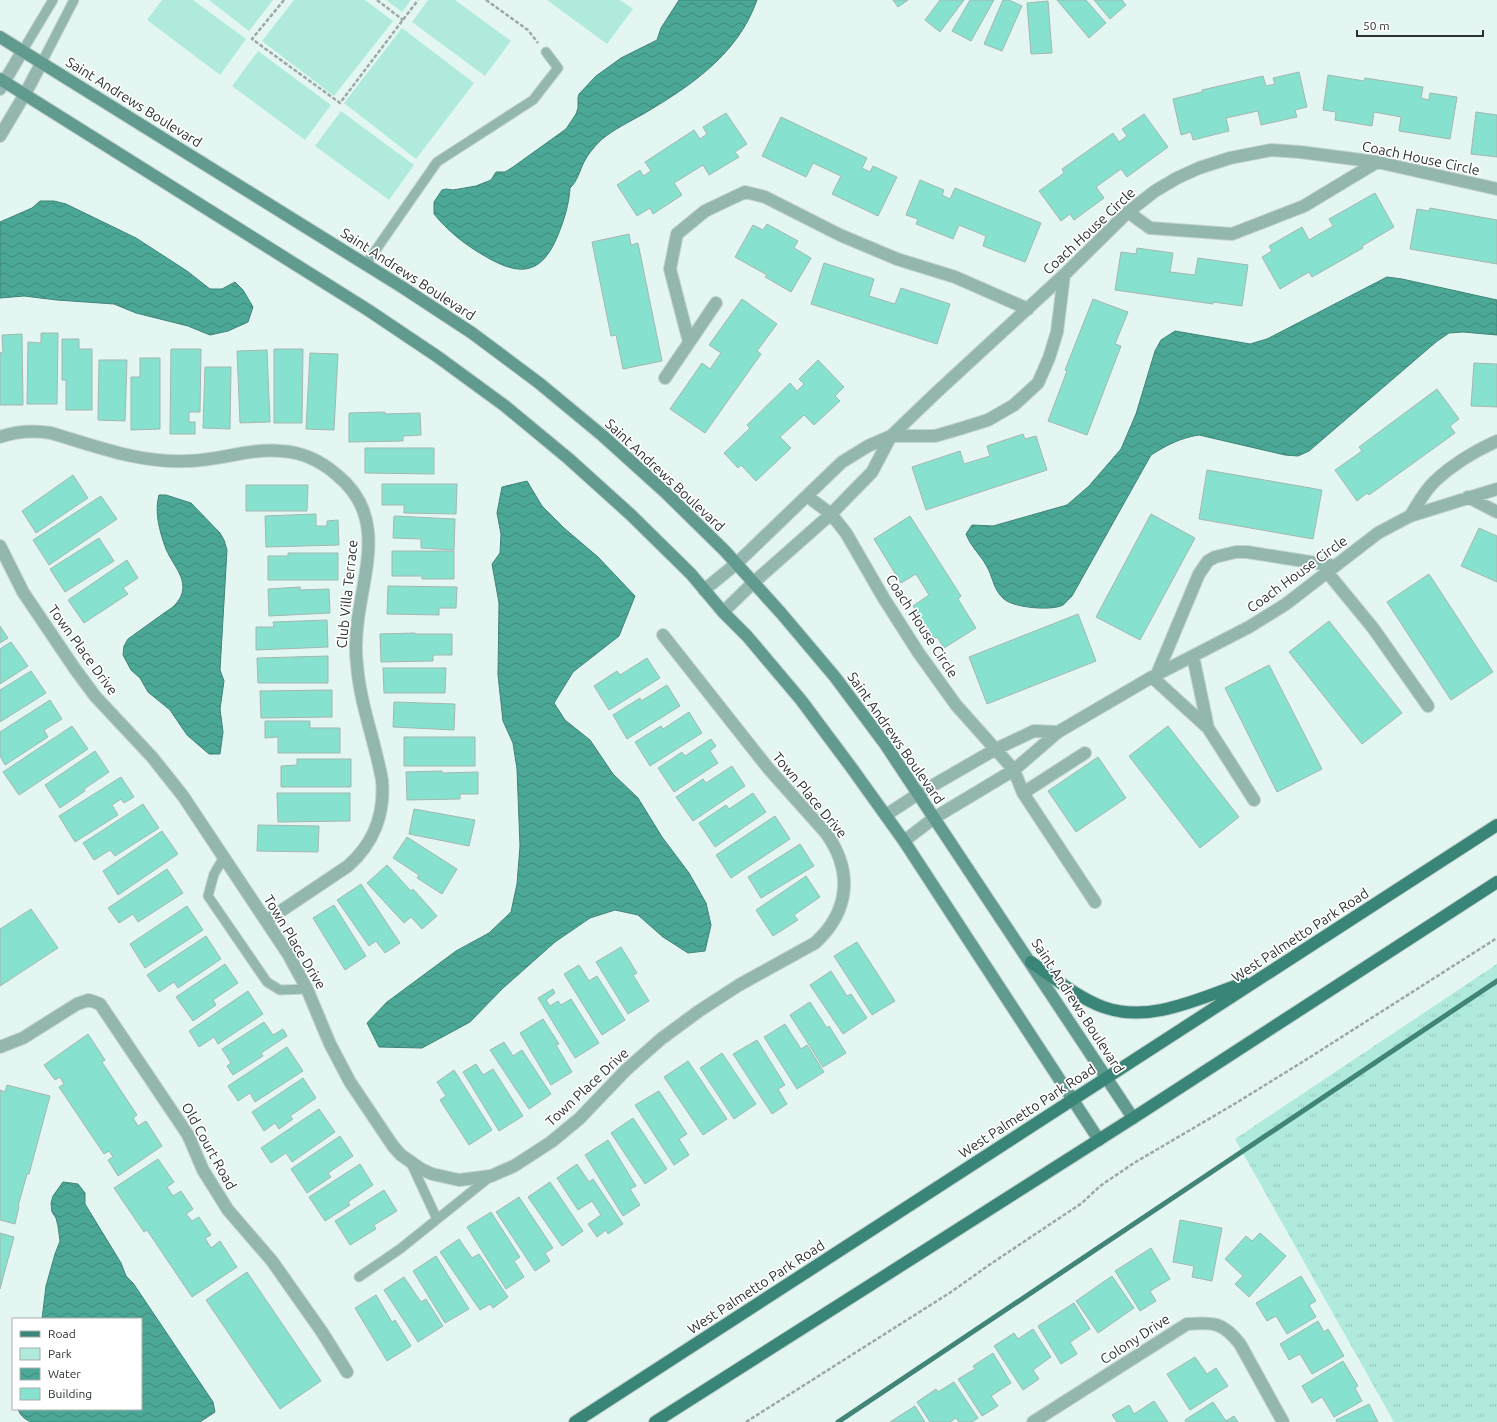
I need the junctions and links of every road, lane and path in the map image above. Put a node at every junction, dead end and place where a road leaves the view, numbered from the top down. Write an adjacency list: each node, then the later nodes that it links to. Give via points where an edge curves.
1 (53, 0): 9 (lane)
2 (74, 0): 11 (lane)
3 (284, 0): 7 (path, via 252,39 340,103)
4 (377, 0): 7 (path)
5 (418, 0): 7 (path)
6 (486, 0): 10 (path, via 528,30)
7 (403, 20)
8 (0, 36): 9 (street, Saint Andrews Boulevard)
9 (23, 50): 11 (street, Saint Andrews Boulevard); 12 (street)
10 (546, 52): 18 (lane, via 558,68 533,100 437,162)
11 (42, 62): 13 (street); 18 (street, Saint Andrews Boulevard)
12 (1, 83): 13 (street)
13 (25, 94): 14 (street); 37 (street, via 438,356 505,406 569,459 691,574)
14 (0, 136)
15 (1377, 162): 16 (street, Coach House Circle); 17 (street, Coach House Circle, via 1300,152 1258,152 1199,168 1155,191); 17 (street, via 1304,206 1232,234 1150,228)
16 (1497, 189)
17 (1128, 212): 19 (street, Coach House Circle)
18 (366, 264): 34 (street, Saint Andrews Boulevard, via 472,334 539,383 665,492)
19 (1064, 275): 21 (street, Coach House Circle); 24 (street, via 1057,332 1038,383 1014,405 988,420 935,436)
20 (716, 303): 22 (street)
21 (1028, 309): 22 (street, via 955,278 897,259 840,235 765,196 745,192 705,211 677,234 670,269); 24 (street, Coach House Circle)
22 (689, 342): 23 (street)
23 (665, 378)
24 (891, 436): 28 (street, Coach House Circle, via 842,462); 31 (street, Coach House Circle, via 872,472)
25 (0, 437): 58 (street, Club Villa Terrace, via 24,431 38,431 130,456 159,461 187,462 270,450 294,453 312,458 328,467 342,479 357,499 366,521 369,557 358,620 356,665 360,694 382,780 380,815 371,838 348,866)
26 (1497, 441): 32 (street, via 1449,469 1434,481)
27 (1497, 489): 29 (street, Coach House Circle)
28 (808, 496): 31 (street, Coach House Circle); 34 (street, Coach House Circle)
29 (1468, 497): 30 (street); 32 (street, Coach House Circle)
30 (1497, 512)
31 (831, 514): 36 (street, Coach House Circle); 45 (street, Coach House Circle, via 846,532 918,652 956,705)
32 (1410, 516): 35 (street, Coach House Circle, via 1378,533)
33 (0, 546): 55 (street, Town Place Drive, via 23,592 75,669 95,696 152,757 179,791)
34 (736, 564): 36 (street, Saint Andrews Boulevard); 37 (street, Coach House Circle)
35 (1331, 569): 40 (street, Coach House Circle, via 1255,624); 41 (street, via 1247,552 1228,553 1208,561 1199,574); 42 (street)
36 (753, 583): 38 (street, Coach House Circle); 49 (street, Saint Andrews Boulevard, via 835,677 885,744)
37 (704, 590): 38 (street)
38 (723, 612): 51 (street, via 747,636 801,700)
39 (663, 635): 69 (street, Town Place Drive, via 768,768 834,844 843,868 843,900 833,924 815,943 699,1011 661,1039 626,1070 579,1119 551,1142 514,1166)
40 (1193, 656): 41 (street, Coach House Circle); 43 (street)
41 (1154, 675): 43 (street); 44 (street, Coach House Circle)
42 (1428, 706)
43 (1208, 728): 50 (street)
44 (1058, 732): 45 (street, via 1034,731); 47 (street, Coach House Circle)
45 (996, 749): 47 (street, Coach House Circle); 49 (street)
46 (1085, 753): 48 (street)
47 (1014, 770): 48 (street); 52 (street, Coach House Circle)
48 (1023, 793): 57 (street)
49 (918, 794): 51 (street); 52 (street, Saint Andrews Boulevard)
50 (1254, 800)
51 (886, 815): 54 (street)
52 (934, 818): 54 (street, Coach House Circle); 60 (street, Saint Andrews Boulevard)
53 (1497, 826): 61 (main road, West Palmetto Park Road)
54 (904, 841): 65 (street)
55 (224, 857): 58 (street, Town Place Drive); 62 (lane, via 214,874 208,896 267,982 280,990)
56 (1497, 882): 66 (main road)
57 (1096, 902)
58 (266, 921): 62 (street, Town Place Drive)
59 (1497, 938): 75 (path, via 1304,1061 1134,1163 1100,1186 1082,1203 950,1292)
60 (1031, 962): 61 (main road, via 1088,1000 1103,1007 1129,1012 1163,1010); 64 (street, Saint Andrews Boulevard)
61 (1262, 977): 64 (main road, West Palmetto Park Road)
62 (307, 989): 68 (street, Town Place Drive, via 330,1044 350,1082 385,1137)
63 (0, 1047): 72 (street, Old Court Road, via 23,1038 77,1004 89,1000 100,1004 188,1135 203,1170 228,1210 272,1261)
64 (1106, 1077): 65 (main road, West Palmetto Park Road); 66 (street, Saint Andrews Boulevard)
65 (1072, 1100): 67 (street); 73 (main road, West Palmetto Park Road)
66 (1133, 1118): 67 (main road)
67 (1099, 1140): 74 (main road)
68 (411, 1162): 69 (street, Town Place Drive, via 432,1174 459,1180); 70 (lane)
69 (492, 1176): 70 (lane)
70 (437, 1219): 71 (lane)
71 (359, 1277)
72 (347, 1372)
73 (575, 1422)
74 (655, 1422)
75 (746, 1422)
76 (1033, 1422): 77 (street, Colony Drive, via 1187,1324 1209,1322 1232,1334 1240,1344)
77 (1283, 1422)

